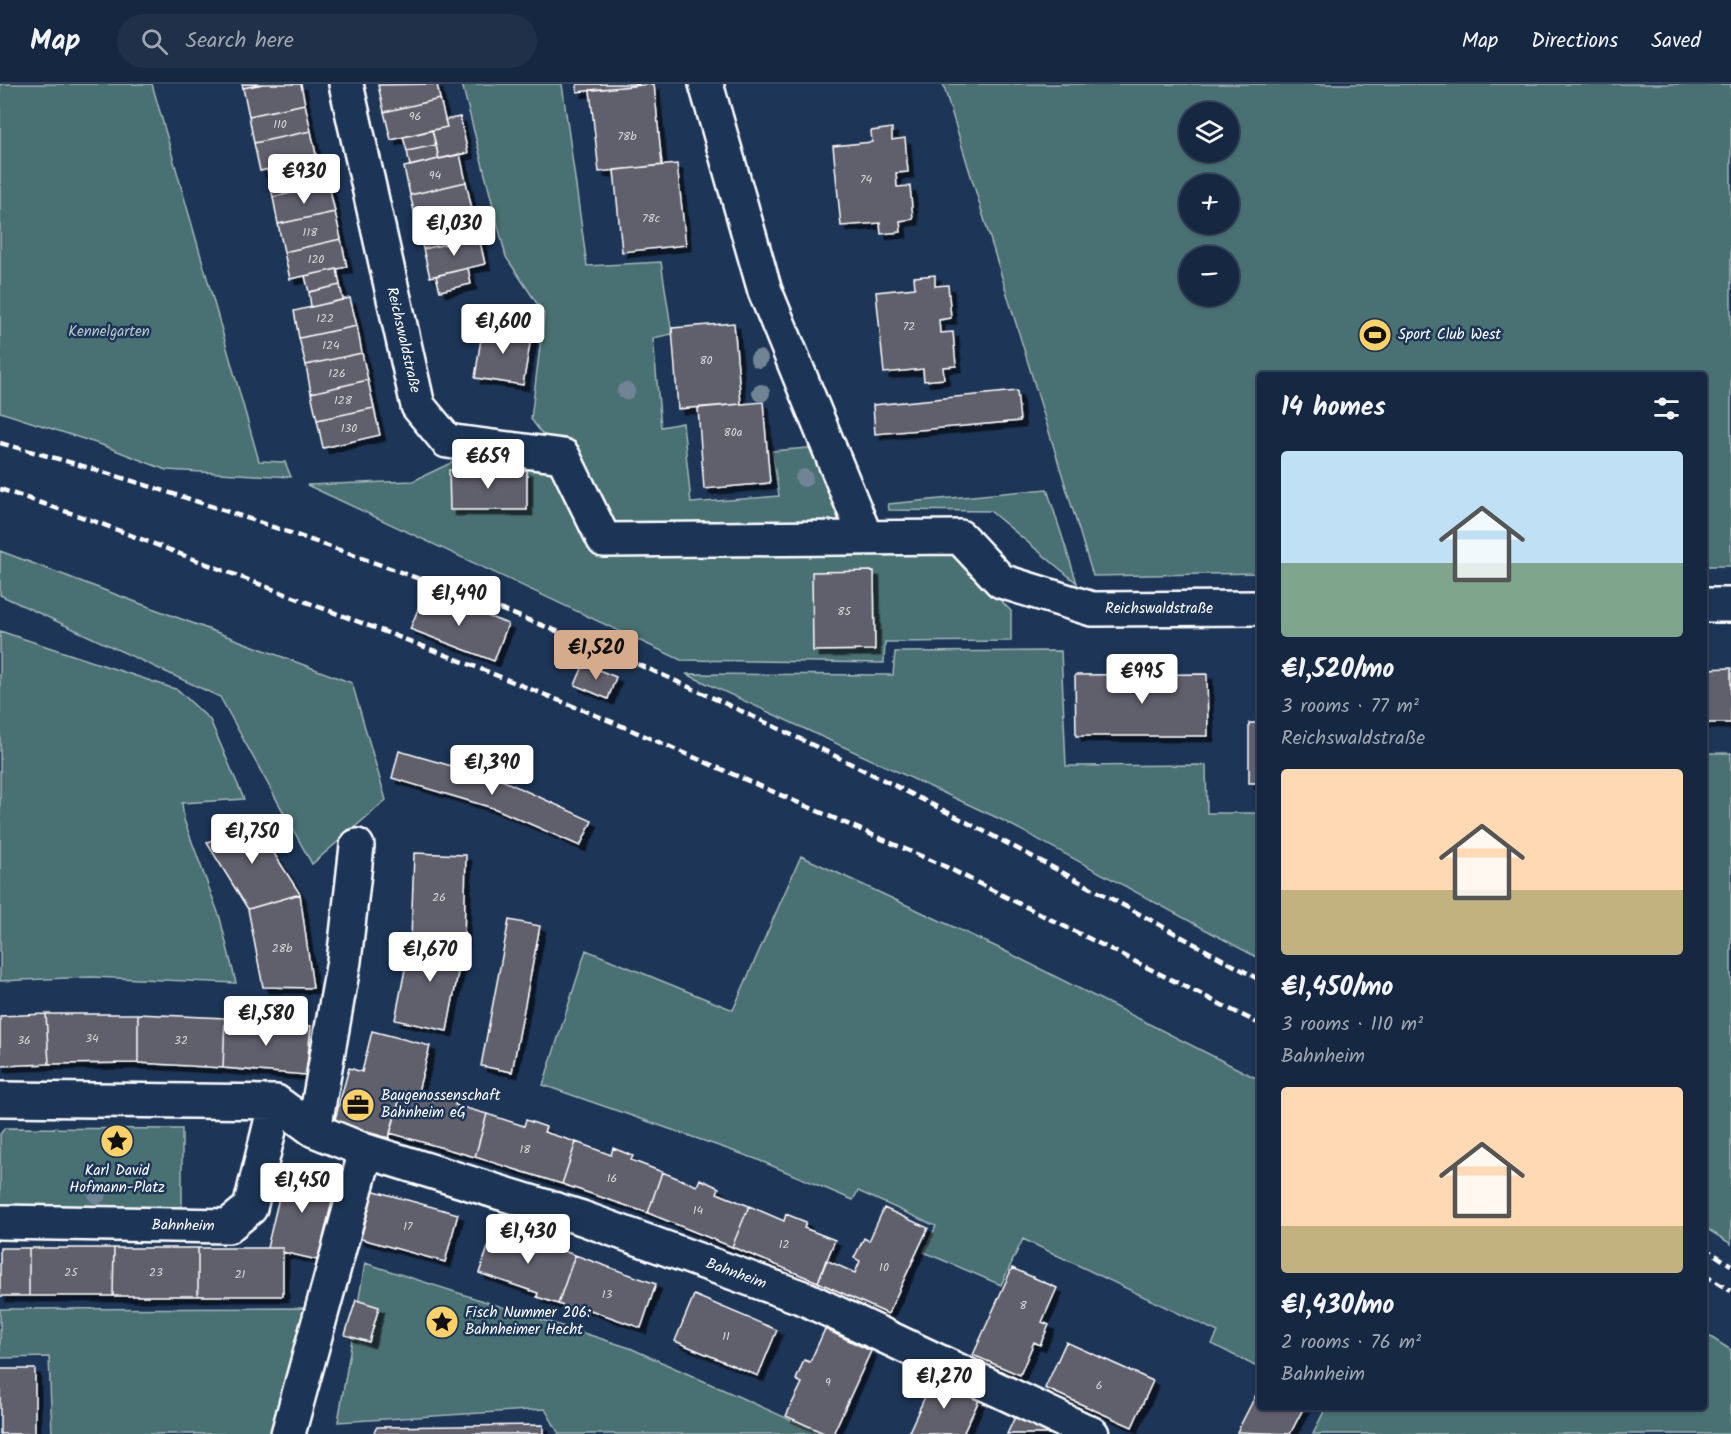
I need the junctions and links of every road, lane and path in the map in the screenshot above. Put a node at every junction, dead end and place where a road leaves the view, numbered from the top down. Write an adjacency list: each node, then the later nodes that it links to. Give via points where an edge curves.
1 (346, 84): 3 (street, Reichswaldstraße, via 418,406 447,441 563,456 604,540)
2 (706, 84): 3 (street, via 766,295)
3 (866, 538): 6 (street, Reichswaldstraße, via 960,537 1001,581 1092,609)
4 (1707, 605): 5 (street)
5 (1731, 605)
6 (1257, 608)
7 (357, 846): 10 (street, via 344,961)
8 (0, 1099): 9 (street)
9 (276, 1102): 10 (street, Bahnheim); 12 (street, Bahnheim, via 250,1208 228,1226)
10 (314, 1130): 11 (street, Bahnheim)
11 (366, 1151): 13 (street); 14 (street, Bahnheim, via 582,1218 806,1299)
12 (0, 1222)
13 (288, 1434)
14 (1092, 1434)

